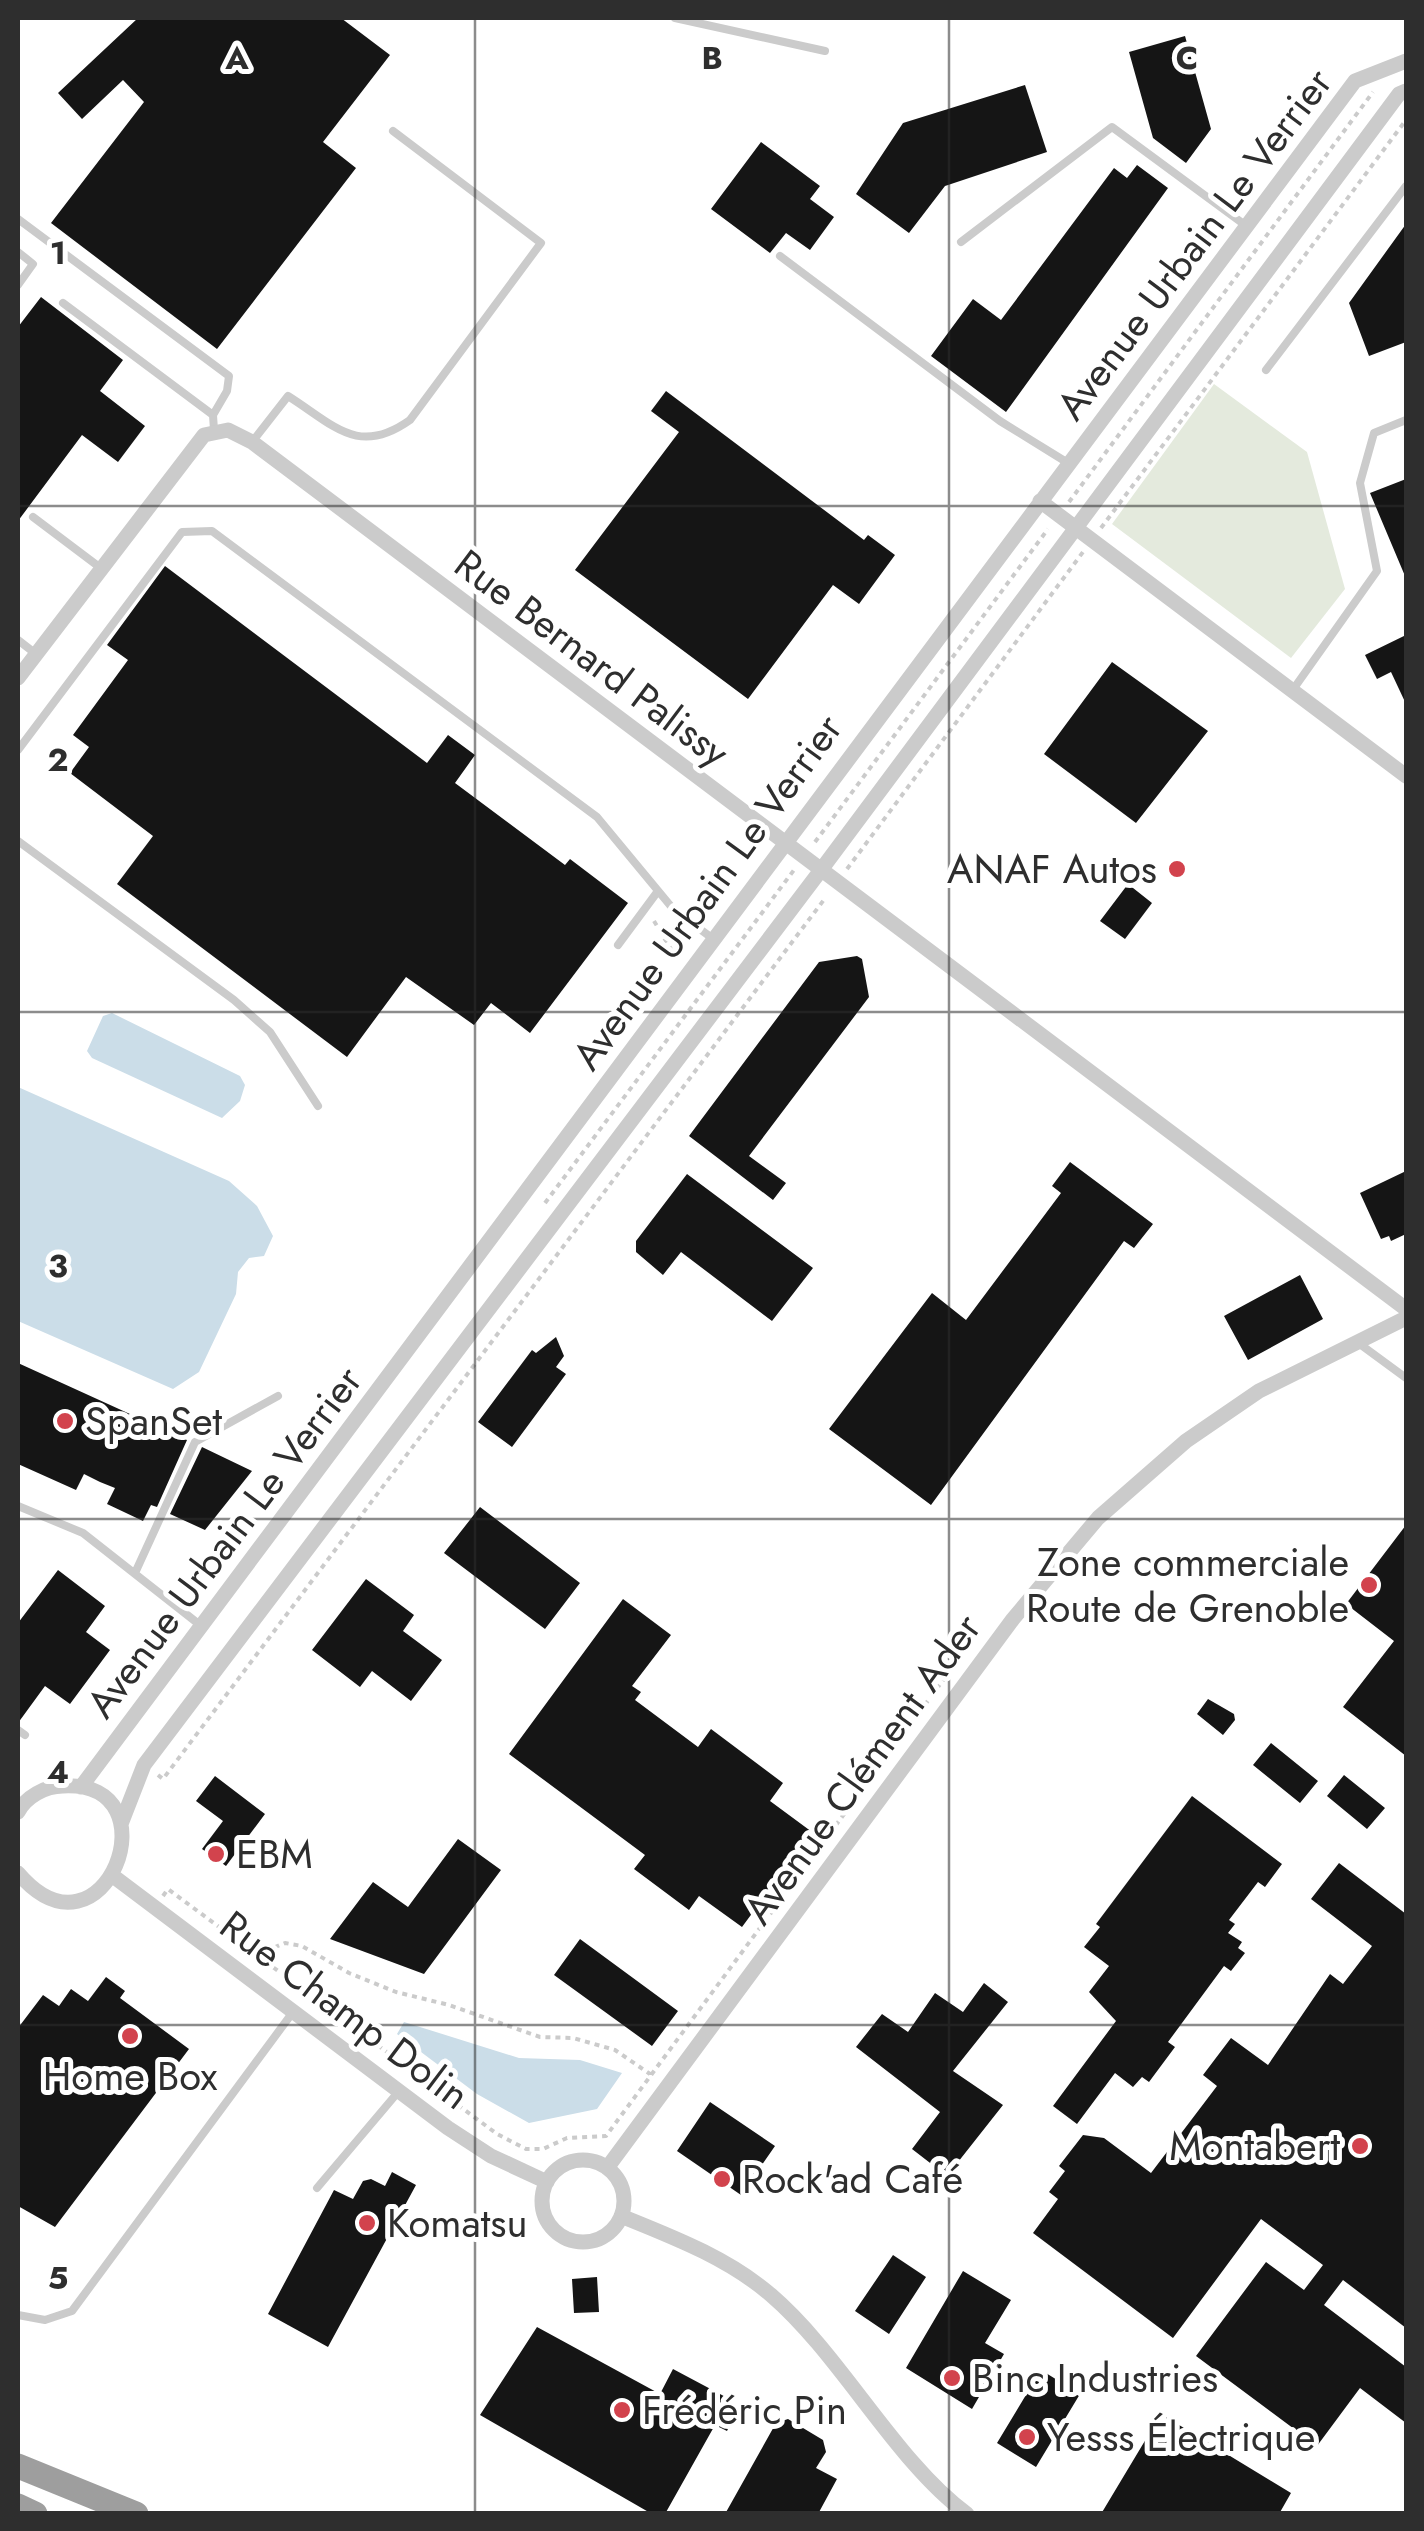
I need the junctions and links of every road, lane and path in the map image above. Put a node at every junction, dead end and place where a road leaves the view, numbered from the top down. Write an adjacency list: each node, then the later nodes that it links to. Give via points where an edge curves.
1 (675, 18): 2 (lane)
2 (825, 52)
3 (1406, 61): 10 (street, Avenue Urbain Le Verrier, via 1355,81)
4 (1374, 91): 22 (path, Avenue Urbain Le Verrier)
5 (1406, 91): 24 (street, Avenue Urbain Le Verrier)
6 (1406, 120): 25 (path)
7 (393, 130): 19 (lane, via 541,243 396,430 370,440 353,438 288,396)
8 (1406, 186): 16 (lane)
9 (18, 219): 18 (lane, via 229,376)
10 (1246, 226): 11 (lane, via 1112,127); 20 (street, Avenue Urbain Le Verrier)
11 (961, 242)
12 (18, 252): 14 (lane, via 33,264)
13 (780, 256): 20 (lane, via 1000,421)
14 (18, 285)
15 (63, 303): 18 (lane)
16 (1266, 370)
17 (1406, 420): 30 (lane, via 1374,433 1360,483 1377,571)
18 (214, 422): 19 (street, Rue Bernard Palissy); 26 (street)
19 (252, 442): 34 (street, Rue Bernard Palissy)
20 (1068, 463): 21 (street, Avenue Urbain Le Verrier)
21 (1040, 501): 22 (street); 34 (street, Avenue Urbain Le Verrier)
22 (1059, 516): 24 (street); 35 (path, Avenue Urbain Le Verrier)
23 (34, 517): 26 (lane)
24 (1075, 528): 25 (street); 36 (street, Avenue Urbain Le Verrier)
25 (1092, 540): 30 (street); 37 (path)
26 (102, 569): 28 (street)
27 (18, 640): 28 (lane)
28 (36, 654): 29 (street)
29 (18, 678)
30 (1292, 692): 32 (street)
31 (18, 750): 38 (lane, via 182,532 212,531 597,817)
32 (1406, 776)
33 (18, 841): 43 (lane, via 270,1032)
34 (784, 842): 35 (street, Rue Bernard Palissy); 40 (street, Avenue Urbain Le Verrier)
35 (804, 857): 36 (street, Rue Bernard Palissy); 44 (path, Avenue Urbain Le Verrier)
36 (821, 870): 37 (street, Rue Bernard Palissy); 54 (street, Avenue Urbain Le Verrier)
37 (837, 882): 45 (street, Rue Bernard Palissy); 54 (path, via 163,1779)
38 (658, 891): 39 (lane); 40 (lane)
39 (643, 911): 41 (lane); 42 (path, via 661,926)
40 (712, 938): 52 (street, Avenue Urbain Le Verrier)
41 (618, 945)
42 (676, 959)
43 (318, 1106)
44 (542, 1207)
45 (1406, 1308)
46 (1406, 1318): 47 (street, Avenue Clément Ader)
47 (1357, 1342): 48 (lane); 65 (street, Avenue Clément Ader, via 1259,1390 1186,1441 1098,1518 1013,1619)
48 (1404, 1374)
49 (278, 1396): 51 (lane, via 195,1442)
50 (18, 1506): 51 (lane, via 83,1532)
51 (135, 1573): 52 (lane)
52 (200, 1625): 55 (street, Avenue Urbain Le Verrier)
53 (972, 1642): 61 (path, via 606,2136 526,2149 497,2134)
54 (144, 1764): 57 (street, Avenue Urbain Le Verrier)
55 (81, 1787): 56 (street, via 48,1788); 57 (street, via 112,1808)
56 (19, 1807)
57 (120, 1824): 59 (street, Avenue Urbain Le Verrier, via 124,1842)
58 (18, 1873): 59 (street, via 30,1888 64,1900 100,1890)
59 (113, 1876): 60 (street, Rue Champ Dolin)
60 (154, 1908): 61 (path, via 168,1890); 62 (street, Rue Champ Dolin)
61 (256, 1954): 63 (path, via 285,1943 302,1946 396,1992 540,2037 615,2050)
62 (293, 2012): 64 (street, Rue Champ Dolin); 69 (lane, via 72,2311 45,2320)
63 (650, 2074)
64 (399, 2091): 66 (street, Rue Champ Dolin, via 491,2156); 67 (lane)
65 (607, 2168): 66 (street, via 574,2161); 68 (street, via 622,2190)
66 (546, 2182): 68 (street, via 546,2220 566,2238 604,2236)
67 (317, 2188)
68 (621, 2216): 74 (street, via 712,2257 774,2298)
69 (18, 2315)
70 (18, 2466): 73 (highway)
71 (18, 2506): 72 (highway)
72 (35, 2514)
73 (136, 2514)
74 (968, 2514)

